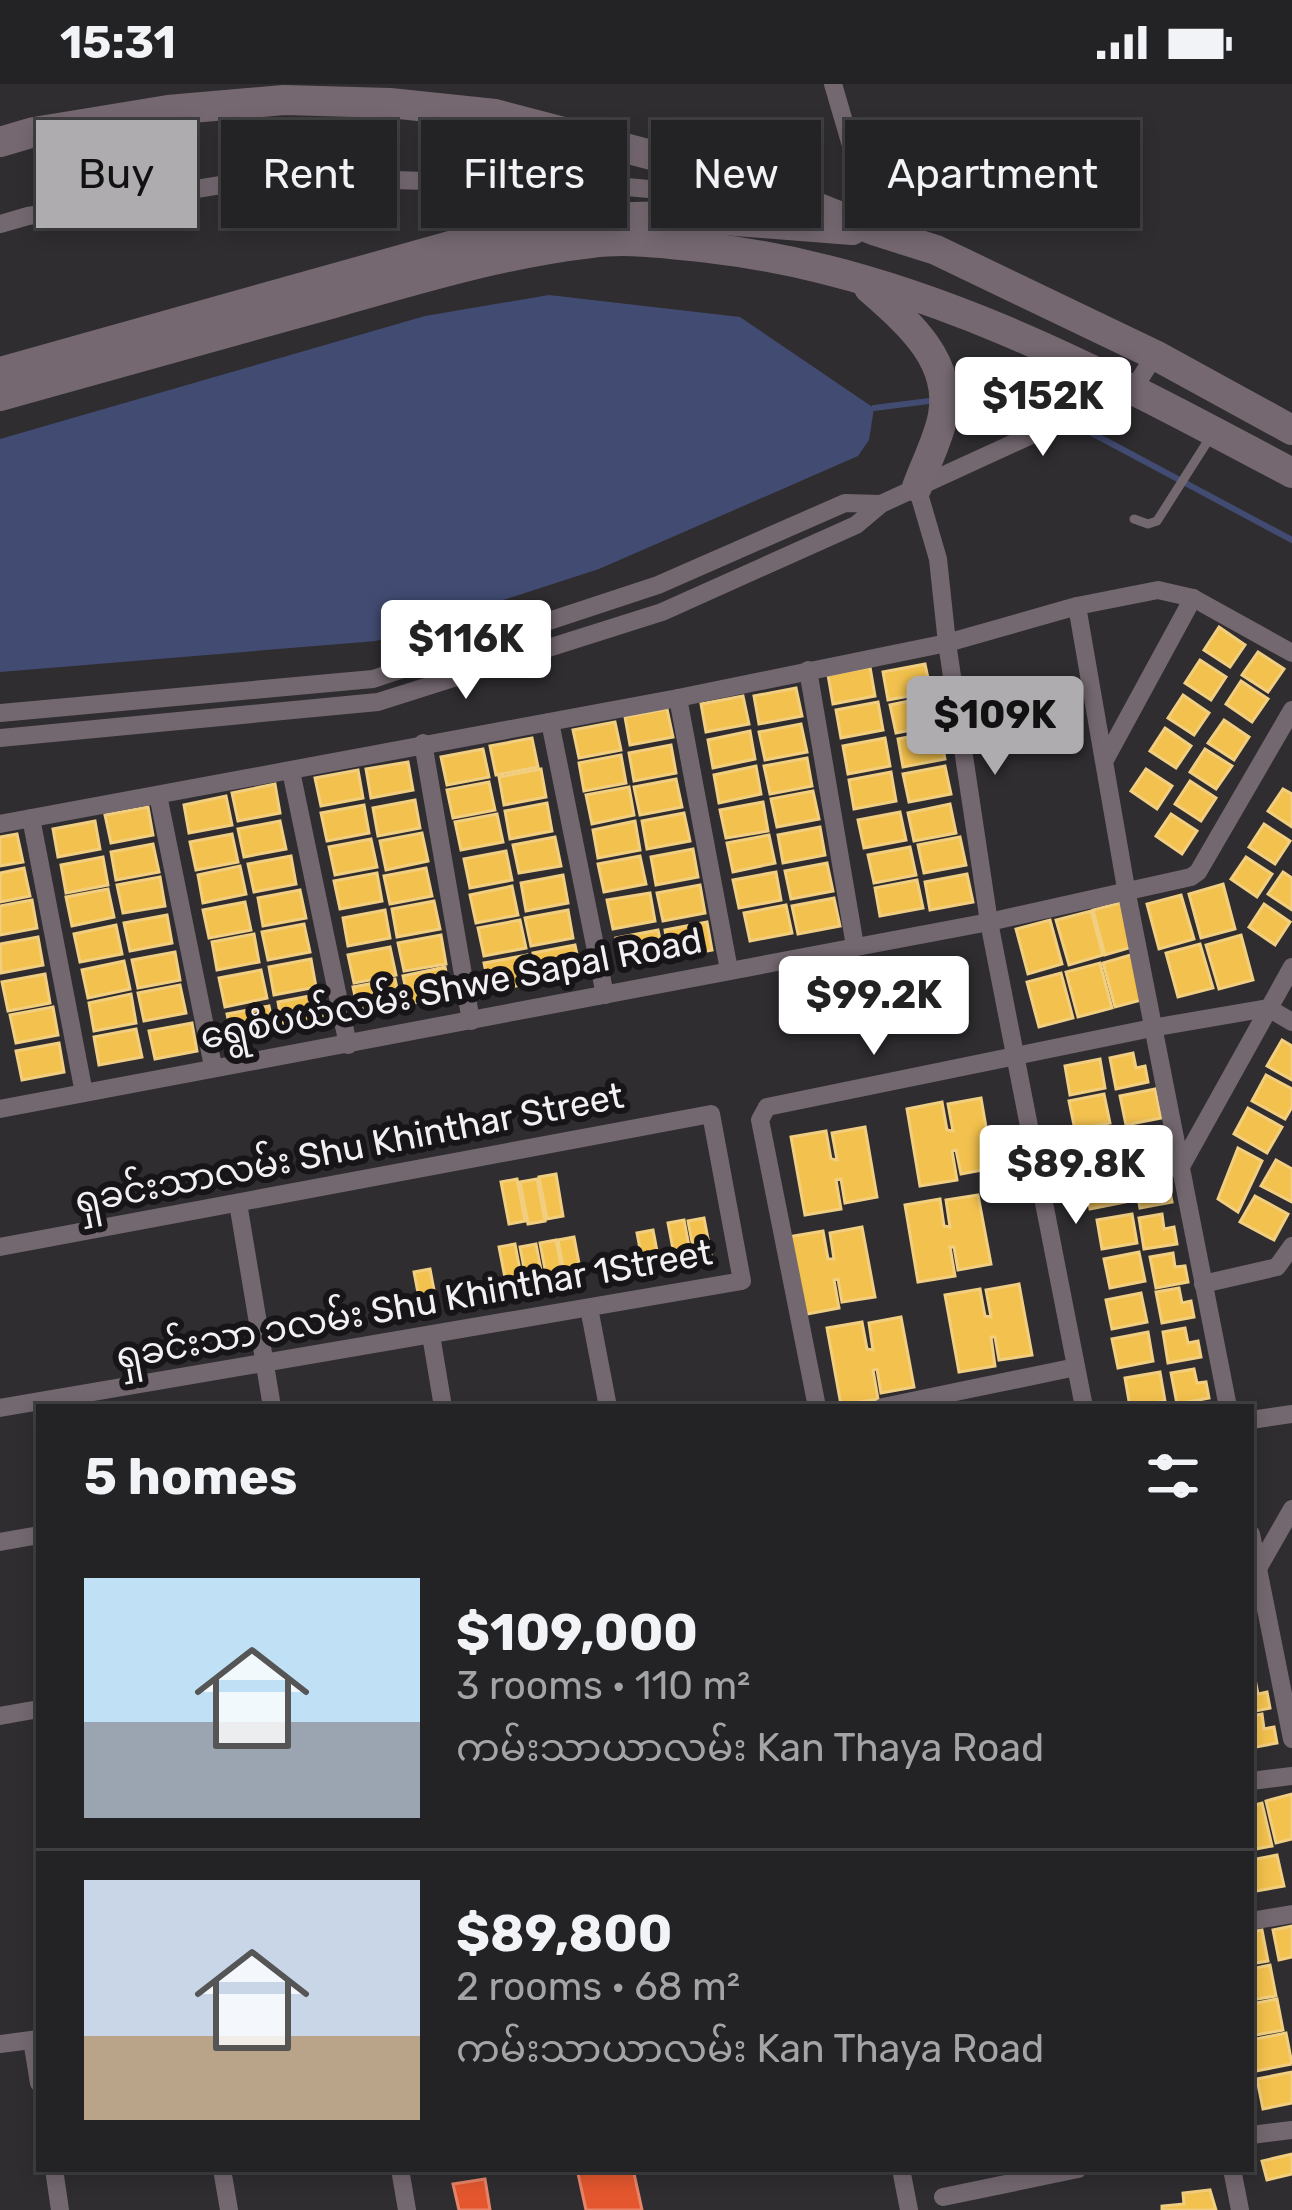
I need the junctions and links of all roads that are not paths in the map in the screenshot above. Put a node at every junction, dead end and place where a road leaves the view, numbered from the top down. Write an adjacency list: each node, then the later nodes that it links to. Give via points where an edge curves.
1 (833, 84): 5 (street)
2 (0, 142): 5 (main road, via 168,110 284,100 390,103 495,114 752,181)
3 (0, 224): 5 (street, via 221,185 523,181 724,196)
4 (593, 230): 5 (main road, via 671,216); 6 (main road); 8 (main road, via 493,235); 10 (main road)
5 (876, 231): 7 (main road, via 936,250)
6 (856, 276): 9 (main road); 14 (main road, via 920,333 944,387 943,415)
7 (1155, 355): 9 (street); 11 (main road)
8 (0, 372)
9 (1134, 388): 12 (main road); 14 (street)
10 (0, 396)
11 (1292, 430)
12 (1214, 431): 13 (main road); 16 (lane, via 1157,521)
13 (1292, 473)
14 (917, 487): 15 (street); 19 (street, via 938,560)
15 (880, 504): 24 (street, via 845,503 658,585 373,679); 26 (street, via 856,525 662,612 377,702)
16 (1134, 519)
17 (1193, 598): 18 (street, via 1158,590); 20 (street); 28 (street)
18 (1078, 606): 19 (street); 28 (street)
19 (946, 643): 21 (street); 34 (street)
20 (1292, 653)
21 (808, 670): 22 (street); 35 (street)
22 (677, 698): 25 (street); 37 (street)
23 (1292, 710): 33 (street, ရွေစံပယ်လမ်း Shwe Sapal Road, via 1198,872)
24 (0, 713)
25 (550, 722): 27 (street); 38 (street)
26 (0, 738)
27 (423, 743): 29 (street); 40 (street)
28 (1106, 758): 33 (street)
29 (291, 770): 30 (street); 43 (street)
30 (158, 794): 31 (street); 45 (street)
31 (31, 818): 32 (street); 46 (street)
32 (0, 824)
33 (1126, 894): 34 (street, ရွေစံပယ်လမ်း Shwe Sapal Road); 42 (street)
34 (989, 922): 35 (street, ရွေစံပယ်လမ်း Shwe Sapal Road); 44 (street)
35 (855, 946): 37 (street, ရွေစံပယ်လမ်း Shwe Sapal Road)
36 (1292, 967): 39 (street)
37 (729, 970): 38 (street, ရွေစံပယ်လမ်း Shwe Sapal Road)
38 (605, 995): 40 (street, ရွေစံပယ်လမ်း Shwe Sapal Road)
39 (1268, 1008): 41 (street); 42 (street); 49 (street)
40 (471, 1021): 43 (street, ရွေစံပယ်လမ်း Shwe Sapal Road)
41 (1292, 1022)
42 (1152, 1028): 44 (street); 49 (street)
43 (348, 1045): 45 (street, ရွေစံပယ်လမ်း Shwe Sapal Road)
44 (1016, 1057): 57 (street); 63 (street, via 762,1112)
45 (213, 1066): 46 (street, ရွေစံပယ်လမ်း Shwe Sapal Road)
46 (84, 1093): 47 (street, ရွေစံပယ်လမ်း Shwe Sapal Road)
47 (0, 1109)
48 (711, 1114): 50 (street, ရှခင်းသာလမ်း Shu Khinthar Street); 54 (street, ရှခင်းသာ ၁လမ်း Shu Khinthar 1Street, via 742,1281)
49 (1179, 1170): 53 (street)
50 (238, 1203): 52 (street, ရှခင်းသာလမ်း Shu Khinthar Street); 56 (street)
51 (1292, 1246): 53 (street, via 1277,1268)
52 (0, 1247)
53 (1203, 1285): 66 (street)
54 (589, 1308): 55 (street, ရှခင်းသာ ၁လမ်း Shu Khinthar 1Street); 62 (street)
55 (430, 1335): 56 (street, ရှခင်းသာ ၁လမ်း Shu Khinthar 1Street); 61 (street)
56 (265, 1363): 58 (street, ရှခင်းသာ ၁လမ်း Shu Khinthar 1Street); 60 (street)
57 (1076, 1367): 64 (street); 65 (street)
58 (91, 1400): 59 (street, ရှခင်းသာ ၁လမ်း Shu Khinthar 1Street)
59 (46, 1404)
60 (272, 1404)
61 (442, 1404)
62 (607, 1404)
63 (817, 1404)
64 (897, 1404)
65 (1083, 1404)
66 (1227, 1404)
67 (36, 1405): 68 (street, ရှခင်းသာ ၁လမ်း Shu Khinthar 1Street)
68 (0, 1408)
69 (1292, 1414): 70 (street)
70 (1254, 1420)
71 (1292, 1509): 75 (street)
72 (36, 1536): 73 (street)
73 (0, 1542)
74 (1254, 1549): 75 (street)
75 (1258, 1570): 76 (street)
76 (1283, 1644): 79 (street)
77 (36, 1709): 78 (street)
78 (0, 1715)
79 (1292, 1738)
80 (1292, 1776): 81 (street)
81 (1254, 1781)
82 (1292, 1914): 83 (street)
83 (1254, 1920)
84 (35, 2039): 85 (street)
85 (0, 2044)
86 (1292, 2130): 87 (street)
87 (1254, 2135)
88 (54, 2172): 95 (street)
89 (223, 2172): 96 (street)
90 (400, 2172): 97 (street)
91 (902, 2172): 98 (street)
92 (1064, 2172): 94 (street)
93 (1233, 2172): 99 (street)
94 (943, 2197)
95 (60, 2210)
96 (229, 2210)
97 (406, 2210)
98 (909, 2210)
99 (1240, 2210)

